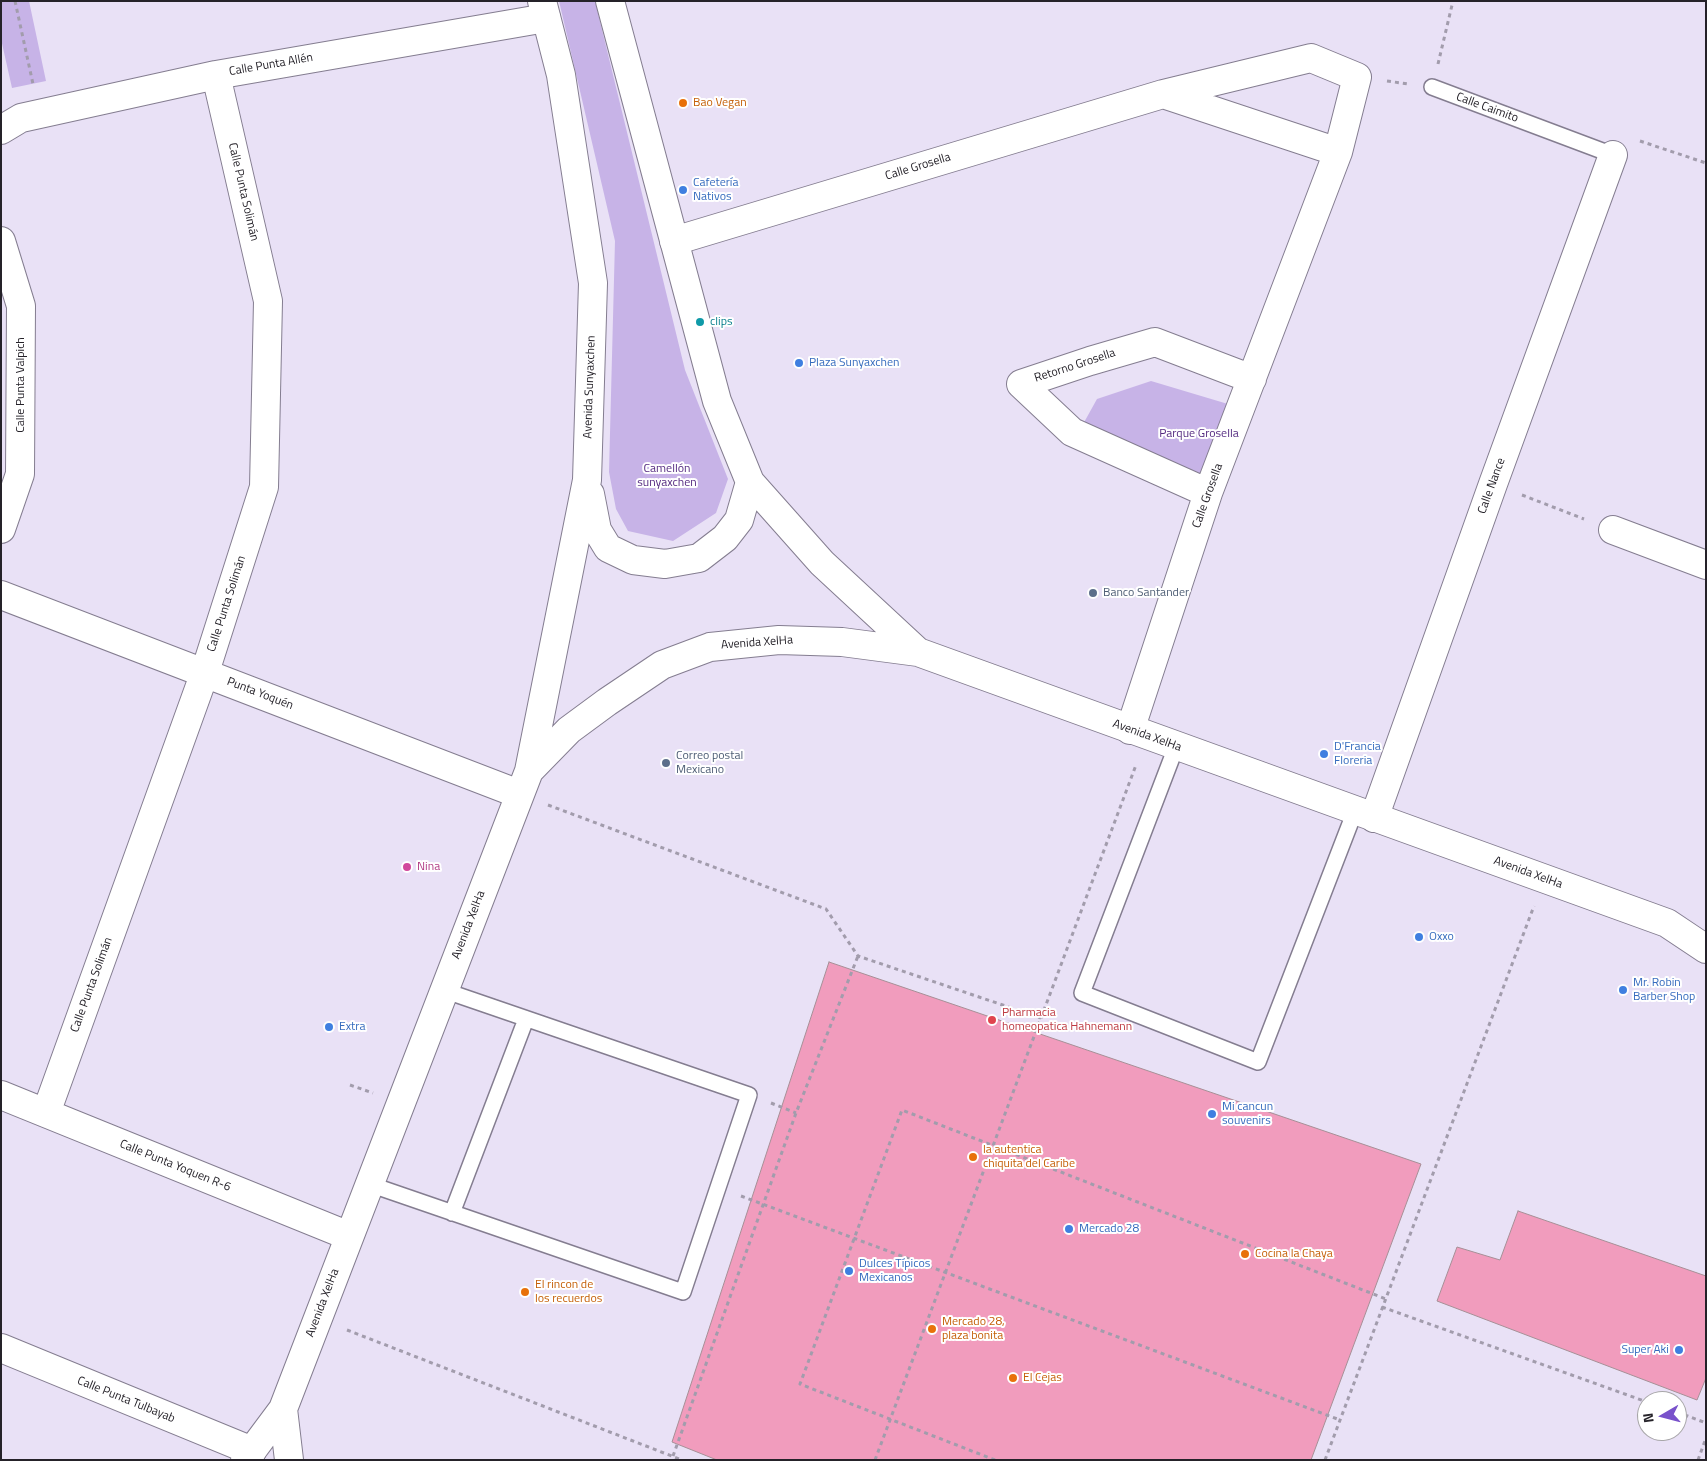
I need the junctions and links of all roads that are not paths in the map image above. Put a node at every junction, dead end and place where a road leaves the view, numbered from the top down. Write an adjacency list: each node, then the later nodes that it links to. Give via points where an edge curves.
1 (610, 1): 10 (street)
2 (544, 10): 3 (street, Calle Punta Allén); 12 (street, Avenida Sunyaxchen, via 560,75 593,283)
3 (216, 74): 6 (street, Calle Punta Allén, via 21,118); 20 (street, Calle Punta Solimán, via 268,311 264,487)
4 (1432, 87): 8 (lane, Calle Caimito)
5 (1163, 94): 7 (street); 7 (street, Calle Grosella, via 1311,58 1357,77); 10 (street, Calle Grosella)
6 (1, 130)
7 (1338, 152): 11 (street, Calle Grosella)
8 (1613, 155): 24 (street, Calle Nance, via 1493,484)
9 (1, 240): 15 (street, Calle Punta Valpich, via 21,306 20,474)
10 (674, 241): 13 (street, via 717,401)
11 (1252, 379): 14 (street, Calle Grosella); 14 (street, Retorno Grosella, via 1154,342 1021,384 1072,432)
12 (587, 480): 13 (street, via 597,530 608,548 633,560 665,564 699,558 725,538 739,520); 23 (street, Avenida Sunyaxchen)
13 (750, 482): 19 (street, via 822,563)
14 (1208, 493): 21 (street, Calle Grosella)
15 (1, 529)
16 (1613, 530): 17 (street)
17 (1706, 564)
18 (1, 595): 20 (street, Punta Yoquén)
19 (918, 652): 21 (street, Avenida XelHa); 23 (street, Avenida XelHa, via 842,642 779,640 710,647 662,665 569,730)
20 (205, 672): 23 (street, Punta Yoquén); 31 (street, Calle Punta Solimán)
21 (1139, 733): 22 (street, Avenida XelHa)
22 (1176, 747): 24 (street, Avenida XelHa); 24 (lane, via 1082,993 1258,1062)
23 (524, 782): 28 (street, Avenida XelHa)
24 (1364, 814): 25 (street, Avenida XelHa)
25 (1667, 923): 26 (street); 27 (street, Avenida XelHa)
26 (1706, 924)
27 (1706, 949)
28 (444, 990): 29 (lane); 32 (street, Avenida XelHa)
29 (526, 1019): 33 (lane); 33 (lane, via 749,1094 683,1292)
30 (1, 1095): 31 (street, Calle Punta Yoquen R-6)
31 (46, 1113): 34 (street, Calle Punta Yoquen R-6)
32 (369, 1184): 33 (lane); 34 (street, Avenida XelHa)
33 (452, 1213)
34 (349, 1236): 36 (street, Avenida XelHa)
35 (1, 1348): 37 (street, Calle Punta Tulbayab)
36 (283, 1409): 37 (street); 38 (street, Avenida XelHa)
37 (248, 1456)
38 (289, 1460)

